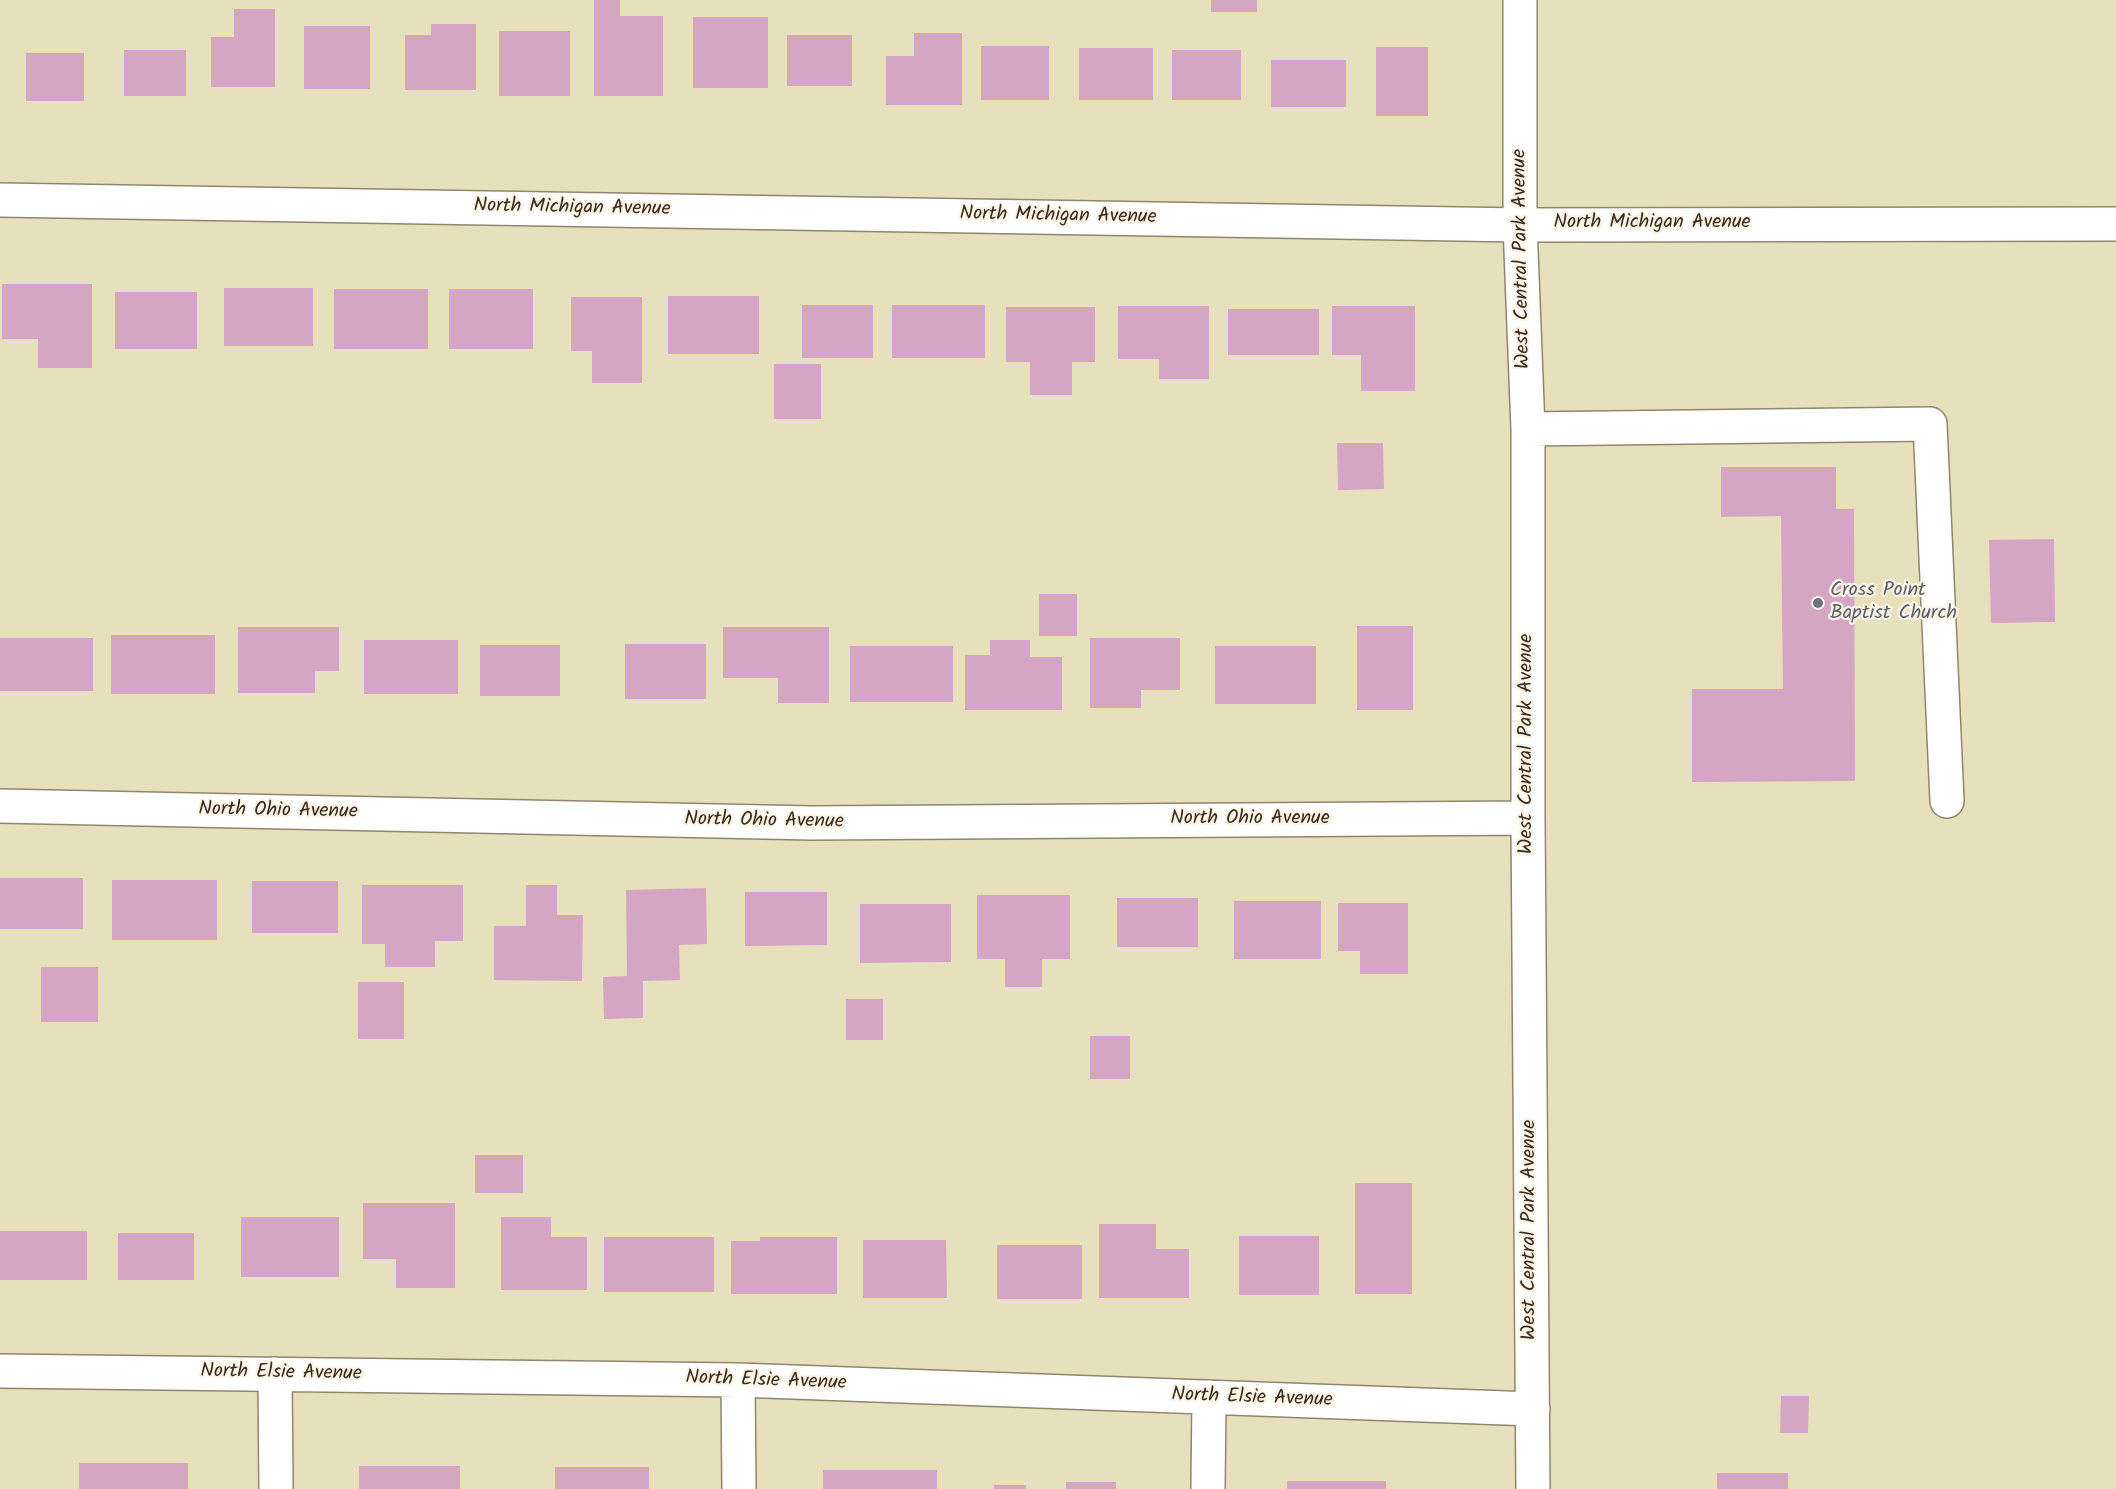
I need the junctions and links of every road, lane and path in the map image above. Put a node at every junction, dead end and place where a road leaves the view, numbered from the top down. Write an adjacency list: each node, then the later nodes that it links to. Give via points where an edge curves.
1 (1520, 0): 4 (street, West Central Park Avenue)
2 (0, 200): 4 (street, North Michigan Avenue)
3 (2116, 224): 4 (street, North Michigan Avenue)
4 (1520, 225): 5 (street, West Central Park Avenue)
5 (1528, 429): 6 (street, via 1930,424); 8 (street, West Central Park Avenue)
6 (1947, 801)
7 (0, 806): 8 (street, North Ohio Avenue, via 812,823)
8 (1528, 818): 13 (street, West Central Park Avenue)
9 (0, 1371): 10 (street, North Elsie Avenue)
10 (275, 1374): 11 (street, North Elsie Avenue); 14 (street)
11 (738, 1380): 12 (street, North Elsie Avenue); 15 (street)
12 (1209, 1397): 13 (street, North Elsie Avenue); 16 (street)
13 (1533, 1409): 17 (street, West Central Park Avenue)
14 (276, 1489)
15 (739, 1489)
16 (1208, 1489)
17 (1533, 1489)

